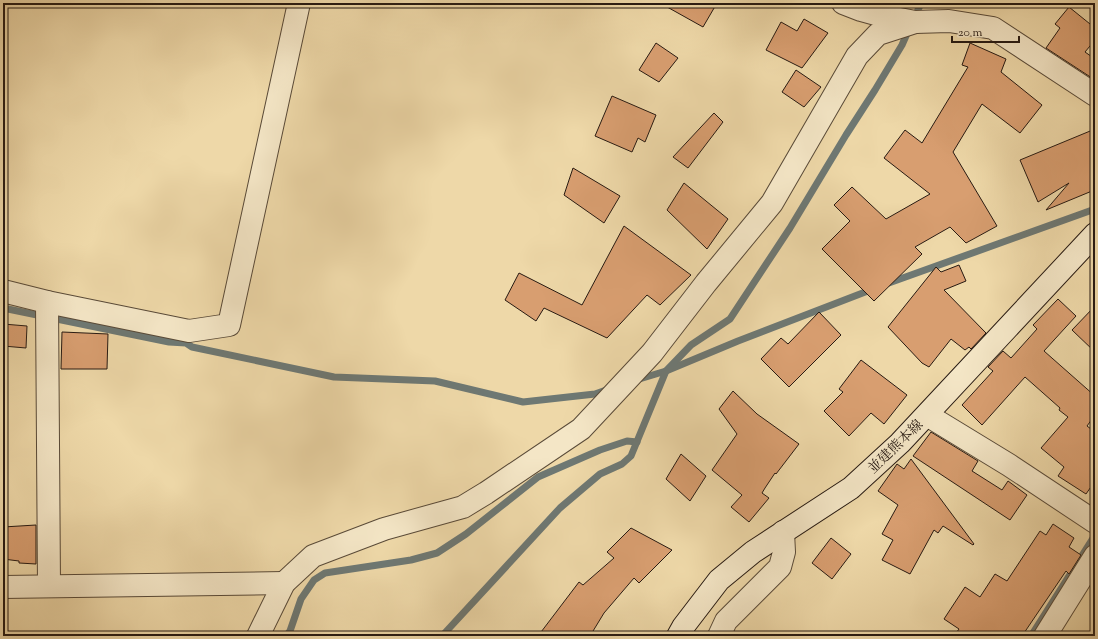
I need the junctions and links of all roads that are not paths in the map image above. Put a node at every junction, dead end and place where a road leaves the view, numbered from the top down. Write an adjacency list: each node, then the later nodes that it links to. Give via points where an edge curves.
1 (299, 3): 8 (street, via 229,325 189,331)
2 (843, 3): 3 (street, via 861,10)
3 (884, 9): 4 (street)
4 (915, 22): 5 (street, via 949,21 993,28); 13 (street, via 878,34 857,56 772,203 652,353 581,429 463,507 384,529 313,556)
5 (1095, 95)
6 (1095, 234): 9 (street, 並建熊本線)
7 (3, 291): 8 (street)
8 (47, 302): 14 (street)
9 (927, 415): 10 (street); 11 (street, 並建熊本線, via 851,488)
10 (1095, 522)
11 (783, 532): 17 (street, 並建熊本線, via 719,580); 18 (street, via 784,552 780,567 726,621)
12 (1095, 556): 19 (street)
13 (284, 584): 14 (street); 16 (street)
14 (49, 586): 15 (street)
15 (3, 587)
16 (258, 636)
17 (678, 636)
18 (719, 636)
19 (1045, 636)

